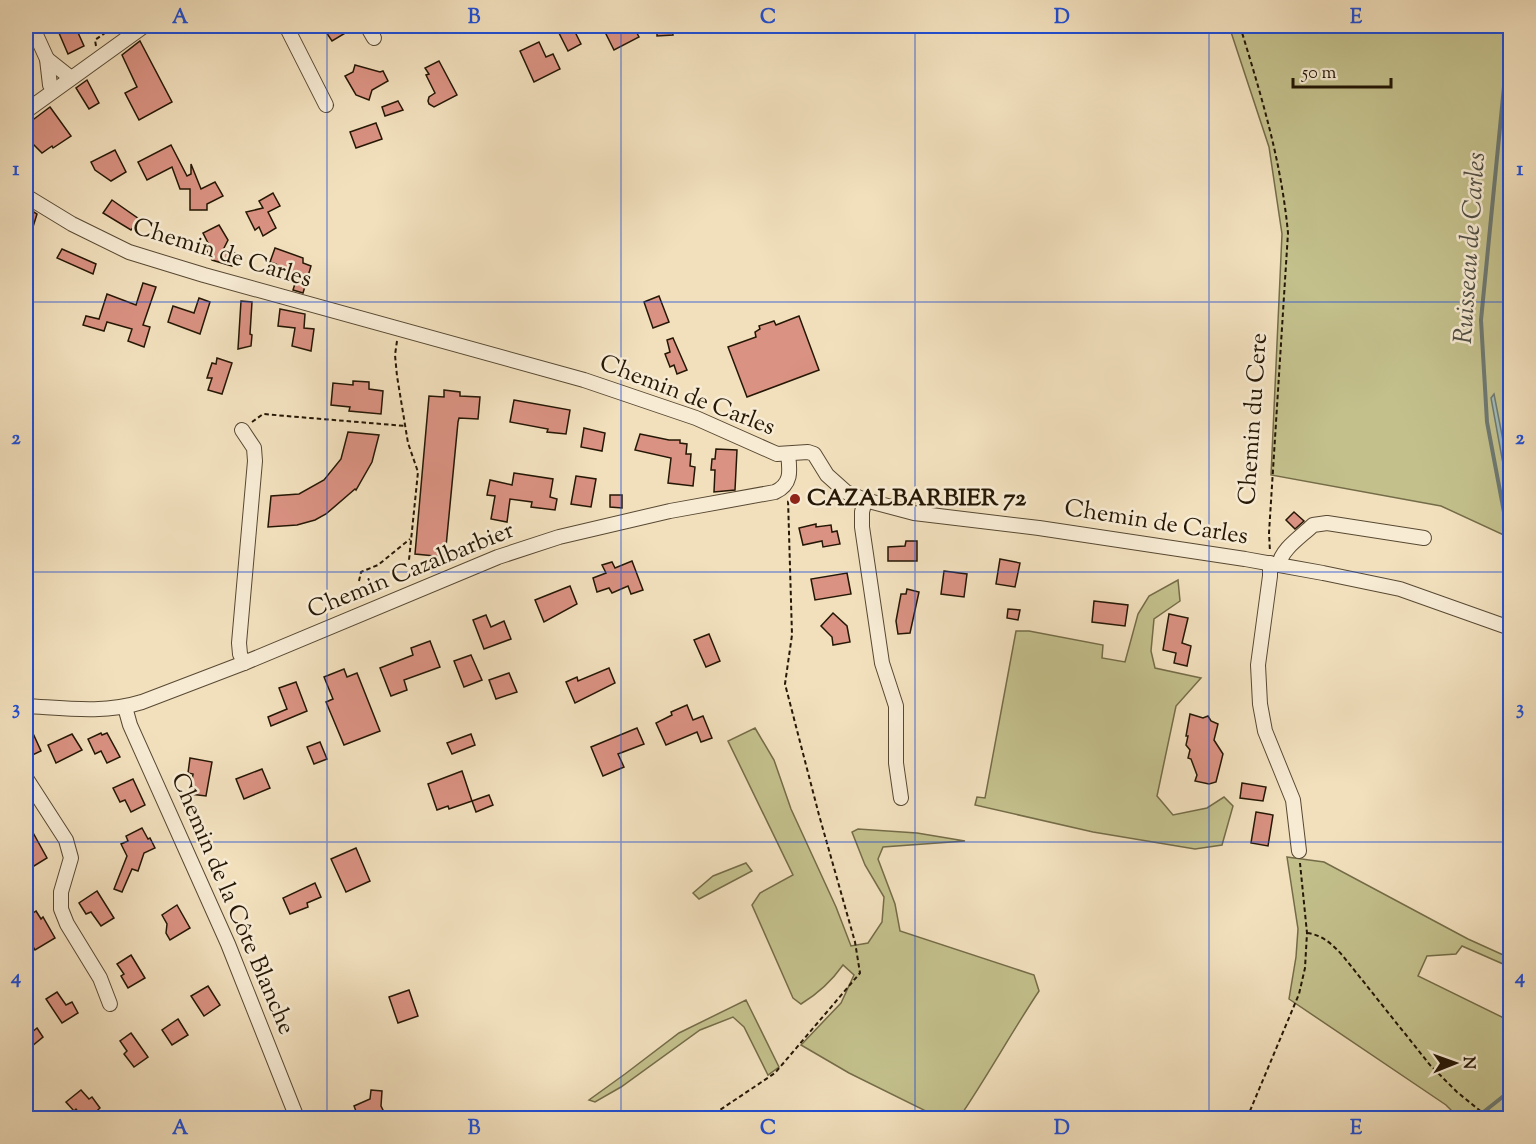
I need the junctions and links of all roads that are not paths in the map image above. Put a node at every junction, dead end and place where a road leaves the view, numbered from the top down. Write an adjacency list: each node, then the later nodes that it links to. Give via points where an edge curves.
1 (32, 26): 6 (street)
2 (144, 26): 7 (street)
3 (286, 26): 9 (street)
4 (367, 26): 5 (street)
5 (374, 38)
6 (47, 59): 7 (street); 8 (street)
7 (70, 78): 8 (street)
8 (54, 90): 10 (street)
9 (326, 105)
10 (26, 111)
11 (26, 196): 13 (street, Chemin de Carles, via 129,252 584,380 696,418 764,450)
12 (242, 430): 18 (street, via 254,448 255,461 239,643)
13 (788, 454): 14 (street, Chemin de Carles, via 814,454 836,484); 18 (street, Chemin Cazalbarbier, via 789,478 775,492 559,537 480,564)
14 (865, 500): 16 (street, Chemin de Carles, via 914,513); 22 (street, via 862,526 882,663 896,706 896,763)
15 (1424, 538): 16 (street, via 1318,524)
16 (1275, 564): 17 (street, Chemin de Carles, via 1400,589); 23 (street, via 1258,665 1260,704 1265,731 1293,800)
17 (1510, 628)
18 (244, 663): 20 (street, Chemin Cazalbarbier)
19 (26, 706): 20 (street, Chemin Cazalbarbier)
20 (125, 707): 25 (street, Chemin de la Côte Blanche, via 228,944)
21 (26, 778): 24 (street, via 66,840 71,858 61,892 61,909 100,978)
22 (901, 798)
23 (1299, 851)
24 (110, 1005)
25 (297, 1119)

